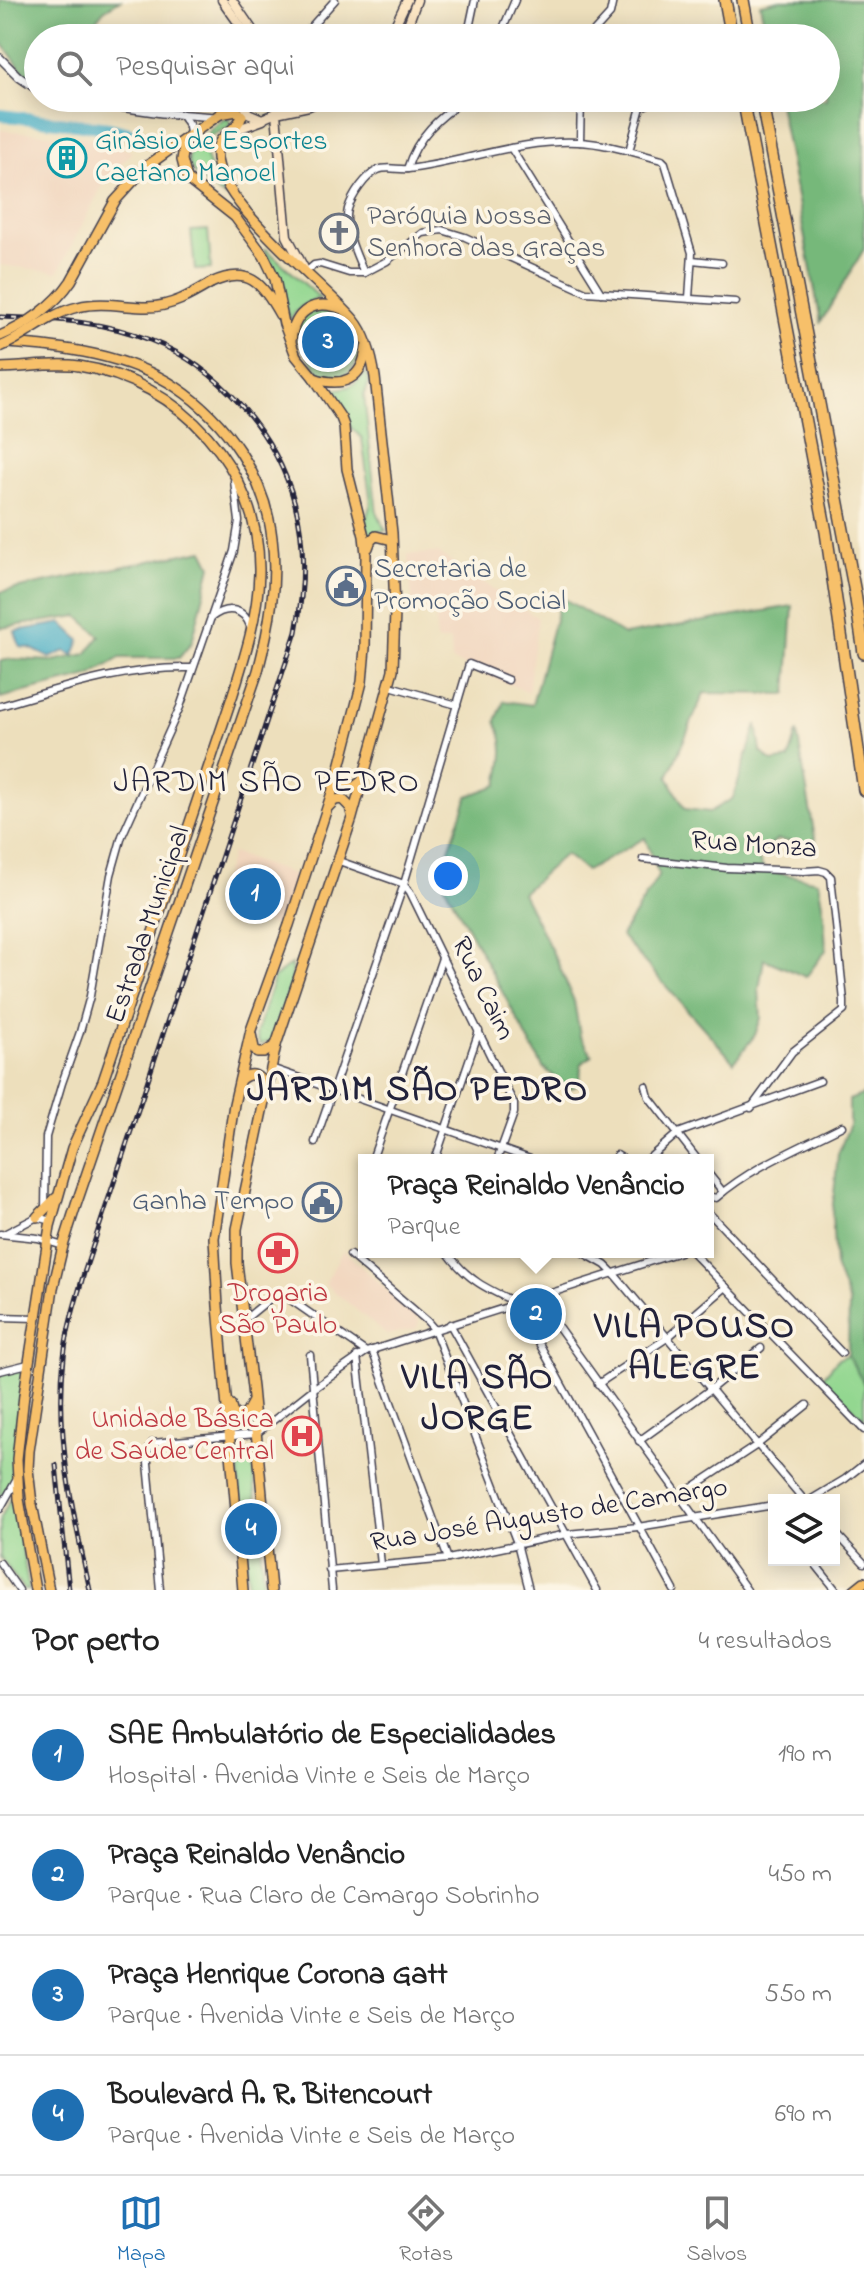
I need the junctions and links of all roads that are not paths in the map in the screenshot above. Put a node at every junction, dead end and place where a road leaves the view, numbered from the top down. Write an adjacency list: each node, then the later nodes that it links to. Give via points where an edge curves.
1 (222, 0): 11 (main road)
2 (335, 0): 13 (street)
3 (407, 0): 14 (main road)
4 (417, 0): 15 (main road)
5 (475, 0): 16 (street)
6 (515, 0): 17 (street)
7 (725, 0): 19 (highway)
8 (743, 0): 20 (highway)
9 (236, 2): 12 (main road)
10 (613, 2): 18 (street)
11 (239, 24)
12 (249, 24)
13 (314, 24)
14 (396, 24)
15 (408, 24)
16 (470, 24)
17 (505, 24)
18 (602, 24)
19 (729, 24)
20 (747, 24)
21 (0, 58): 22 (street)
22 (24, 80)
23 (165, 112): 35 (street)
24 (221, 112): 36 (main road)
25 (228, 112): 36 (main road)
26 (236, 112): 38 (main road, via 241,121)
27 (248, 112): 37 (main road)
28 (281, 112): 34 (main road)
29 (447, 112): 43 (street, via 425,133)
30 (581, 112): 40 (street)
31 (640, 112): 42 (street)
32 (746, 112): 73 (highway, via 826,532)
33 (764, 112): 65 (highway)
34 (276, 113): 37 (main road); 46 (main road, via 287,236)
35 (181, 114): 36 (street); 39 (street, via 189,125)
36 (217, 115): 39 (main road)
37 (267, 119): 38 (main road)
38 (230, 132): 46 (main road, via 217,151 223,180 279,248)
39 (188, 137): 52 (main road, via 182,160 187,179 235,217 264,256 275,279); 53 (main road, bridge, via 147,166 115,201 63,292 32,319)
40 (580, 142): 41 (street); 42 (street)
41 (511, 148): 43 (street); 48 (street)
42 (629, 151): 44 (street, via 662,160 667,167)
43 (407, 169): 47 (street, via 374,172 348,210)
44 (692, 260): 45 (street); 49 (street)
45 (722, 263)
46 (305, 270): 47 (street, via 320,264); 51 (main road)
47 (364, 273): 48 (street, via 423,233 442,230 580,290)
48 (601, 293): 49 (street)
49 (689, 298): 50 (street)
50 (736, 302)
51 (345, 310): 54 (main road); 55 (main road, via 324,304 309,308 296,320)
52 (284, 324): 55 (main road); 56 (main road, bridge, via 263,289 235,275 167,304 72,308)
53 (0, 336)
54 (366, 341): 59 (main road, via 364,361 353,377 332,382); 61 (main road, via 373,360)
55 (291, 344): 59 (main road)
56 (0, 346): 57 (main road); 86 (main road, Estrada Municipal, via 60,349 111,360 175,387 238,448 264,500 272,537 270,614 258,671)
57 (0, 357)
58 (0, 368): 60 (main road, via 81,366 138,384 197,424)
59 (314, 378): 62 (main road, via 344,426 347,469)
60 (231, 469): 63 (street, Estrada Municipal, via 238,530); 64 (main road, via 251,510 257,541 259,573)
61 (392, 540): 62 (main road, via 373,537); 68 (main road, via 395,642)
62 (366, 554): 71 (main road, via 364,674)
63 (212, 617): 64 (street, via 223,610 238,611); 66 (street, Estrada Municipal)
64 (251, 634): 103 (main road, via 103,1081)
65 (864, 649)
66 (192, 668): 70 (street, via 123,673); 111 (street, Estrada Municipal, via 113,866 90,996 46,1137)
67 (508, 680): 69 (street, via 469,664)
68 (390, 686): 69 (street); 72 (main road)
69 (457, 705): 78 (street)
70 (0, 706)
71 (339, 771): 72 (main road, via 345,786); 74 (main road)
72 (362, 781): 75 (main road)
73 (864, 790)
74 (326, 810): 75 (main road, via 342,799); 80 (main road)
75 (352, 818): 77 (main road)
76 (643, 859): 91 (street, Rua Monza, via 819,870 831,877 844,1009 792,1052)
77 (339, 861): 78 (street); 82 (main road)
78 (404, 884): 79 (street, Rua Caim); 89 (street)
79 (442, 958): 81 (street, Rua Caim); 90 (street)
80 (251, 1030): 82 (main road, via 257,1053); 85 (main road)
81 (479, 1031): 93 (street); 96 (street, Rua Caim, via 514,1107)
82 (276, 1045): 83 (main road)
83 (271, 1068): 88 (main road); 89 (street)
84 (820, 1081): 91 (street)
85 (238, 1082): 88 (main road, via 253,1074); 141 (main road, via 214,1238)
86 (118, 1083): 104 (main road); 110 (main road, Estrada Municipal)
87 (646, 1086): 94 (street)
88 (266, 1089): 129 (main road, via 237,1229)
89 (332, 1089): 90 (street); 95 (street)
90 (389, 1108): 93 (street); 97 (street)
91 (751, 1108): 94 (street)
92 (842, 1126): 106 (street)
93 (445, 1129): 96 (street); 98 (street)
94 (678, 1133): 101 (street); 102 (street)
95 (315, 1142)
96 (501, 1150): 99 (street, Rua Caim); 100 (street)
97 (374, 1154)
98 (437, 1154)
99 (499, 1154)
100 (514, 1154)
101 (654, 1154)
102 (694, 1154)
103 (68, 1162): 104 (main road); 107 (main road)
104 (84, 1168): 110 (main road)
105 (714, 1181): 106 (street)
106 (723, 1192): 108 (street)
107 (58, 1195): 111 (main road); 114 (main road)
108 (716, 1198): 109 (street)
109 (714, 1203)
110 (76, 1205): 117 (main road, Estrada Municipal)
111 (45, 1209): 112 (main road)
112 (37, 1217): 114 (street); 115 (street)
113 (714, 1220): 135 (street)
114 (51, 1223): 116 (main road); 117 (main road, via 52,1232)
115 (3, 1234): 116 (street)
116 (48, 1242): 117 (street); 128 (main road)
117 (64, 1243): 172 (main road, Estrada Municipal, via 46,1322 29,1460)
118 (350, 1255): 131 (street)
119 (451, 1258): 126 (street, via 478,1284)
120 (593, 1258): 123 (street)
121 (662, 1258): 123 (street)
122 (698, 1258): 124 (street)
123 (614, 1274): 125 (street); 132 (street)
124 (726, 1287): 132 (street); 146 (street)
125 (537, 1297): 126 (street); 140 (street)
126 (517, 1303): 130 (street); 159 (street)
127 (0, 1317): 128 (street)
128 (36, 1318): 138 (main road)
129 (244, 1320): 134 (street, via 272,1297 285,1296); 144 (main road)
130 (450, 1324): 131 (street); 160 (street)
131 (434, 1329): 134 (street); 162 (street)
132 (667, 1338): 140 (street); 143 (street)
133 (761, 1348): 143 (street)
134 (369, 1351): 137 (street); 163 (street)
135 (842, 1353)
136 (310, 1355): 142 (street)
137 (357, 1356): 142 (street); 166 (street)
138 (28, 1364): 139 (street); 152 (main road)
139 (0, 1371)
140 (598, 1384): 149 (street)
141 (225, 1389): 144 (main road, via 236,1415 246,1414); 148 (main road)
142 (313, 1389): 147 (street); 168 (street)
143 (711, 1389): 149 (street); 150 (street)
144 (253, 1399): 147 (main road)
145 (807, 1405): 150 (street)
146 (864, 1430)
147 (256, 1434): 148 (street); 175 (main road)
148 (229, 1436): 173 (street, via 149,1446); 174 (main road)
149 (639, 1441): 155 (street)
150 (757, 1445): 153 (street); 155 (street)
151 (864, 1464): 154 (street)
152 (17, 1479): 157 (street); 171 (main road)
153 (799, 1494)
154 (820, 1494)
155 (681, 1495): 158 (street)
156 (768, 1508): 158 (street, Rua José Augusto de Camargo)
157 (0, 1509)
158 (696, 1517): 159 (street, Rua José Augusto de Camargo); 180 (street)
159 (638, 1527): 160 (street, Rua José Augusto de Camargo); 179 (street)
160 (567, 1534): 162 (street, Rua José Augusto de Camargo); 178 (street)
161 (840, 1537): 165 (street)
162 (517, 1543): 163 (street, Rua José Augusto de Camargo); 177 (street)
163 (448, 1559): 166 (street, Rua José Augusto de Camargo)
164 (0, 1563): 170 (street)
165 (864, 1563)
166 (381, 1564): 168 (street, Rua José Augusto de Camargo)
167 (817, 1566): 181 (street)
168 (329, 1570): 176 (street)
169 (864, 1582): 182 (main road)
170 (19, 1590)
171 (35, 1590)
172 (49, 1590)
173 (160, 1590)
174 (243, 1590)
175 (271, 1590)
176 (332, 1590)
177 (529, 1590)
178 (597, 1590)
179 (674, 1590)
180 (747, 1590)
181 (836, 1590)
182 (854, 1590): 183 (main road)
183 (864, 1590)

